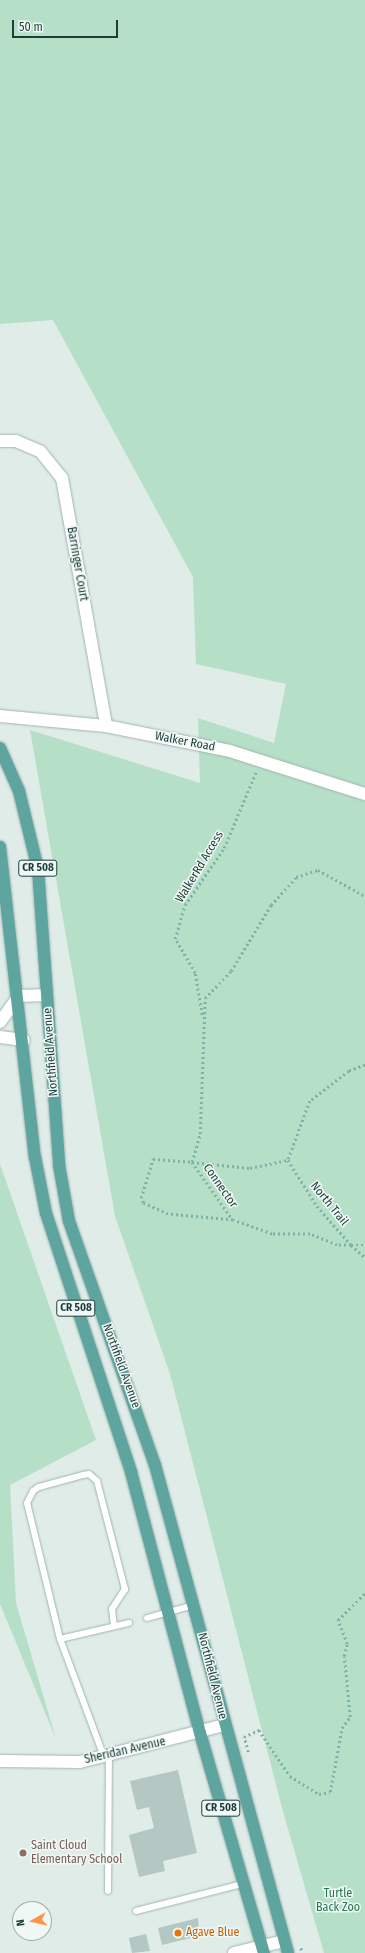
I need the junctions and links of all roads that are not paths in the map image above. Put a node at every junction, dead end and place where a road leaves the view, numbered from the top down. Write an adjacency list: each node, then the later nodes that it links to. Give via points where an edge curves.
1 (0, 441): 3 (street, Barringer Court, via 16,441 40,451 62,478)
2 (0, 716): 3 (street, Walker Road)
3 (106, 726): 5 (street, Walker Road, via 230,751)
4 (0, 748): 7 (main road, Northfield Avenue / CR 508, via 19,791 38,869)
5 (365, 794)
6 (0, 847): 8 (main road, Northfield Avenue / CR 508)
7 (47, 995): 8 (street); 12 (main road, Northfield Avenue / CR 508, via 59,1164 69,1221 128,1382)
8 (19, 996): 9 (street); 11 (main road, Northfield Avenue / CR 508)
9 (0, 1022)
10 (0, 1037): 11 (street)
11 (24, 1040): 13 (main road, Northfield Avenue / CR 508, via 35,1157 46,1213 107,1394)
12 (194, 1605): 13 (lane); 18 (main road, Northfield Avenue / CR 508)
13 (170, 1612): 14 (lane); 19 (main road, Northfield Avenue / CR 508)
14 (147, 1618)
15 (129, 1623): 16 (lane)
16 (114, 1626): 17 (lane); 17 (lane, via 112,1609 126,1589 96,1481 89,1474 83,1475 39,1487 32,1491 27,1503)
17 (60, 1639): 20 (lane)
18 (224, 1725): 19 (street, Sheridan Avenue); 25 (main road, Northfield Avenue / CR 508)
19 (200, 1733): 20 (street, Sheridan Avenue); 22 (main road, Northfield Avenue / CR 508)
20 (107, 1757): 21 (street, Sheridan Avenue, via 80,1762); 23 (lane)
21 (0, 1761)
22 (242, 1884): 24 (lane); 26 (main road, Northfield Avenue / CR 508)
23 (108, 1891)
24 (136, 1911)
25 (284, 1941): 26 (street); 28 (main road, Northfield Avenue / CR 508)
26 (263, 1950): 27 (street)
27 (234, 1953)
28 (288, 1953)

